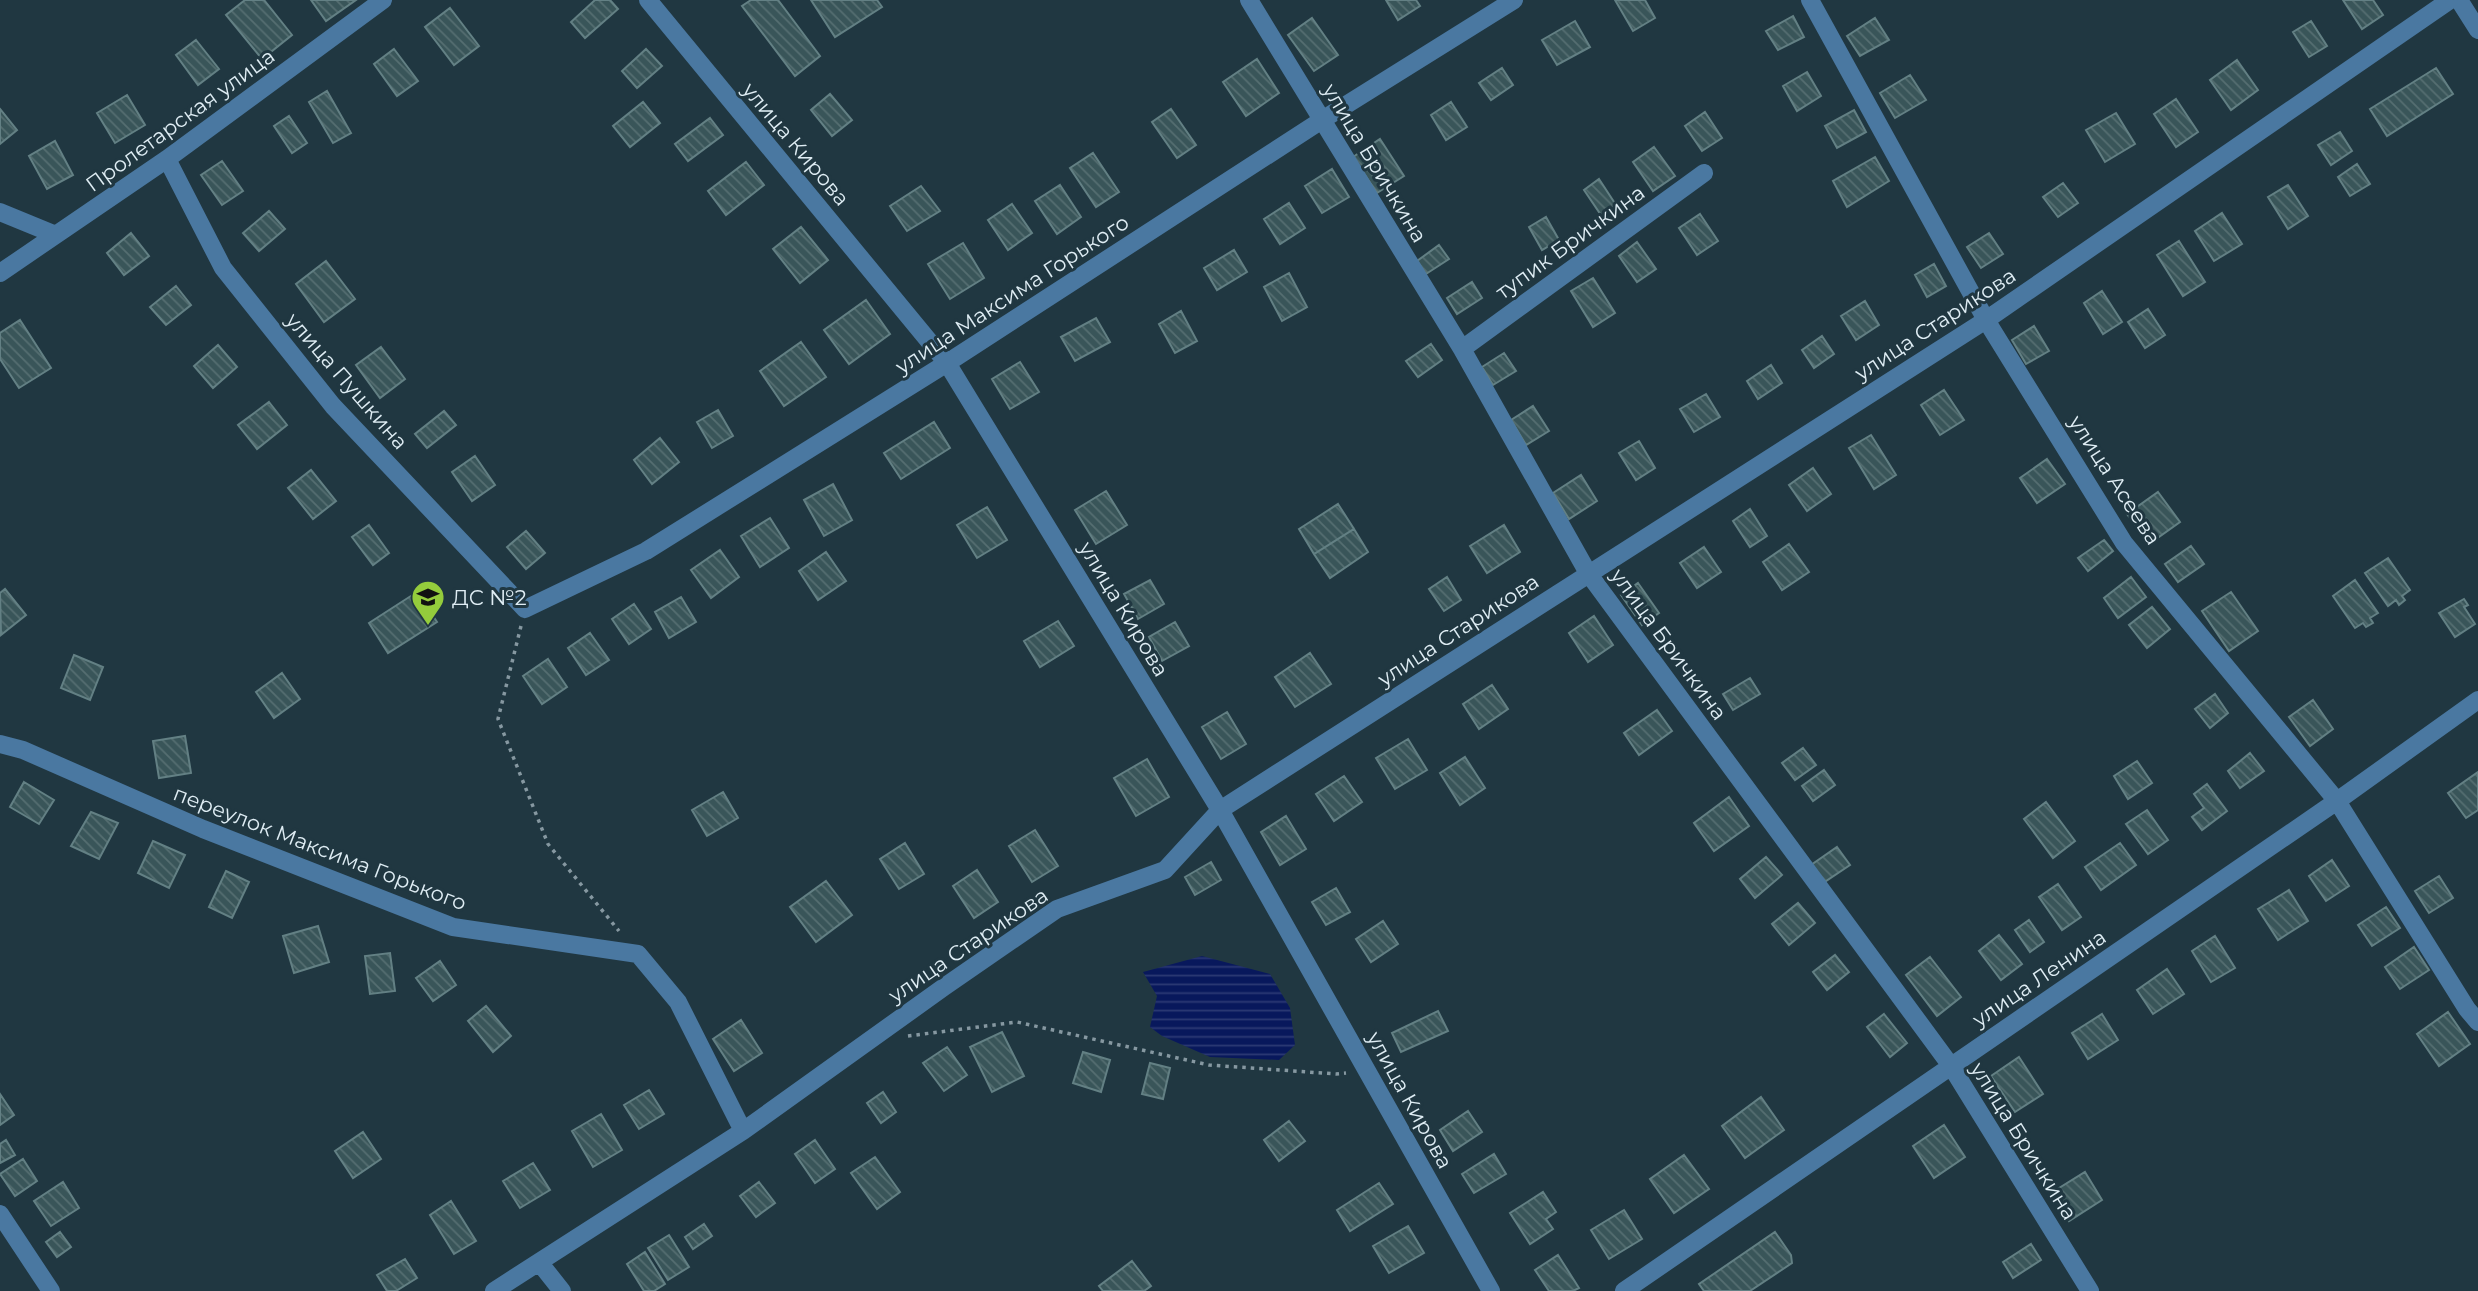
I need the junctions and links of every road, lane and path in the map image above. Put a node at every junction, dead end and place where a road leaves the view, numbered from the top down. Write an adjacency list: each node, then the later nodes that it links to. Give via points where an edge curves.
1 (383, 0): 10 (street, Пролетарская улица)
2 (648, 0): 17 (street, улица Кирова)
3 (1249, 0): 9 (street, улица Бричкина)
4 (1514, 0): 9 (street, улица Максима Горького)
5 (1810, 0): 15 (street, улица Асеева)
6 (2450, 0): 15 (street, улица Старикова)
7 (2459, 0): 8 (street)
8 (2478, 30)
9 (1322, 120): 16 (street, улица Бричкина); 17 (street, улица Максима Горького)
10 (167, 159): 13 (street, Пролетарская улица); 19 (street, улица Пушкина, via 223,268 324,395)
11 (1704, 173): 16 (street, тупик Бричкина)
12 (0, 212): 13 (street)
13 (57, 235): 14 (street, Пролетарская улица)
14 (0, 273)
15 (1986, 320): 18 (street, улица Старикова); 22 (street, улица Асеева, via 2124,543)
16 (1462, 349): 18 (street, улица Бричкина)
17 (947, 363): 19 (street, улица Максима Горького, via 646,551); 23 (street, улица Кирова)
18 (1588, 573): 23 (street, улица Старикова); 27 (street, улица Бричкина)
19 (525, 609): 24 (path, via 498,719 548,844)
20 (2478, 700): 22 (street, улица Ленина)
21 (0, 744): 24 (street, переулок Максима Горького, via 453,927)
22 (2337, 801): 25 (street, улица Асеева); 27 (street, улица Ленина)
23 (1220, 810): 26 (street, улица Старикова, via 1164,870 1057,909); 28 (street, улица Кирова)
24 (638, 954): 29 (street, via 678,1002)
25 (2478, 1022)
26 (868, 1041): 28 (path, via 1017,1022 1209,1065 1336,1074); 29 (street, улица Старикова)
27 (1951, 1066): 36 (street, улица Ленина); 37 (street, улица Бричкина)
28 (1367, 1070): 35 (street, улица Кирова)
29 (743, 1131): 31 (street, улица Старикова)
30 (0, 1214): 32 (street)
31 (539, 1262): 33 (street, улица Старикова); 34 (street)
32 (51, 1291)
33 (494, 1291)
34 (562, 1291)
35 (1491, 1291)
36 (1624, 1291)
37 (2090, 1291)

